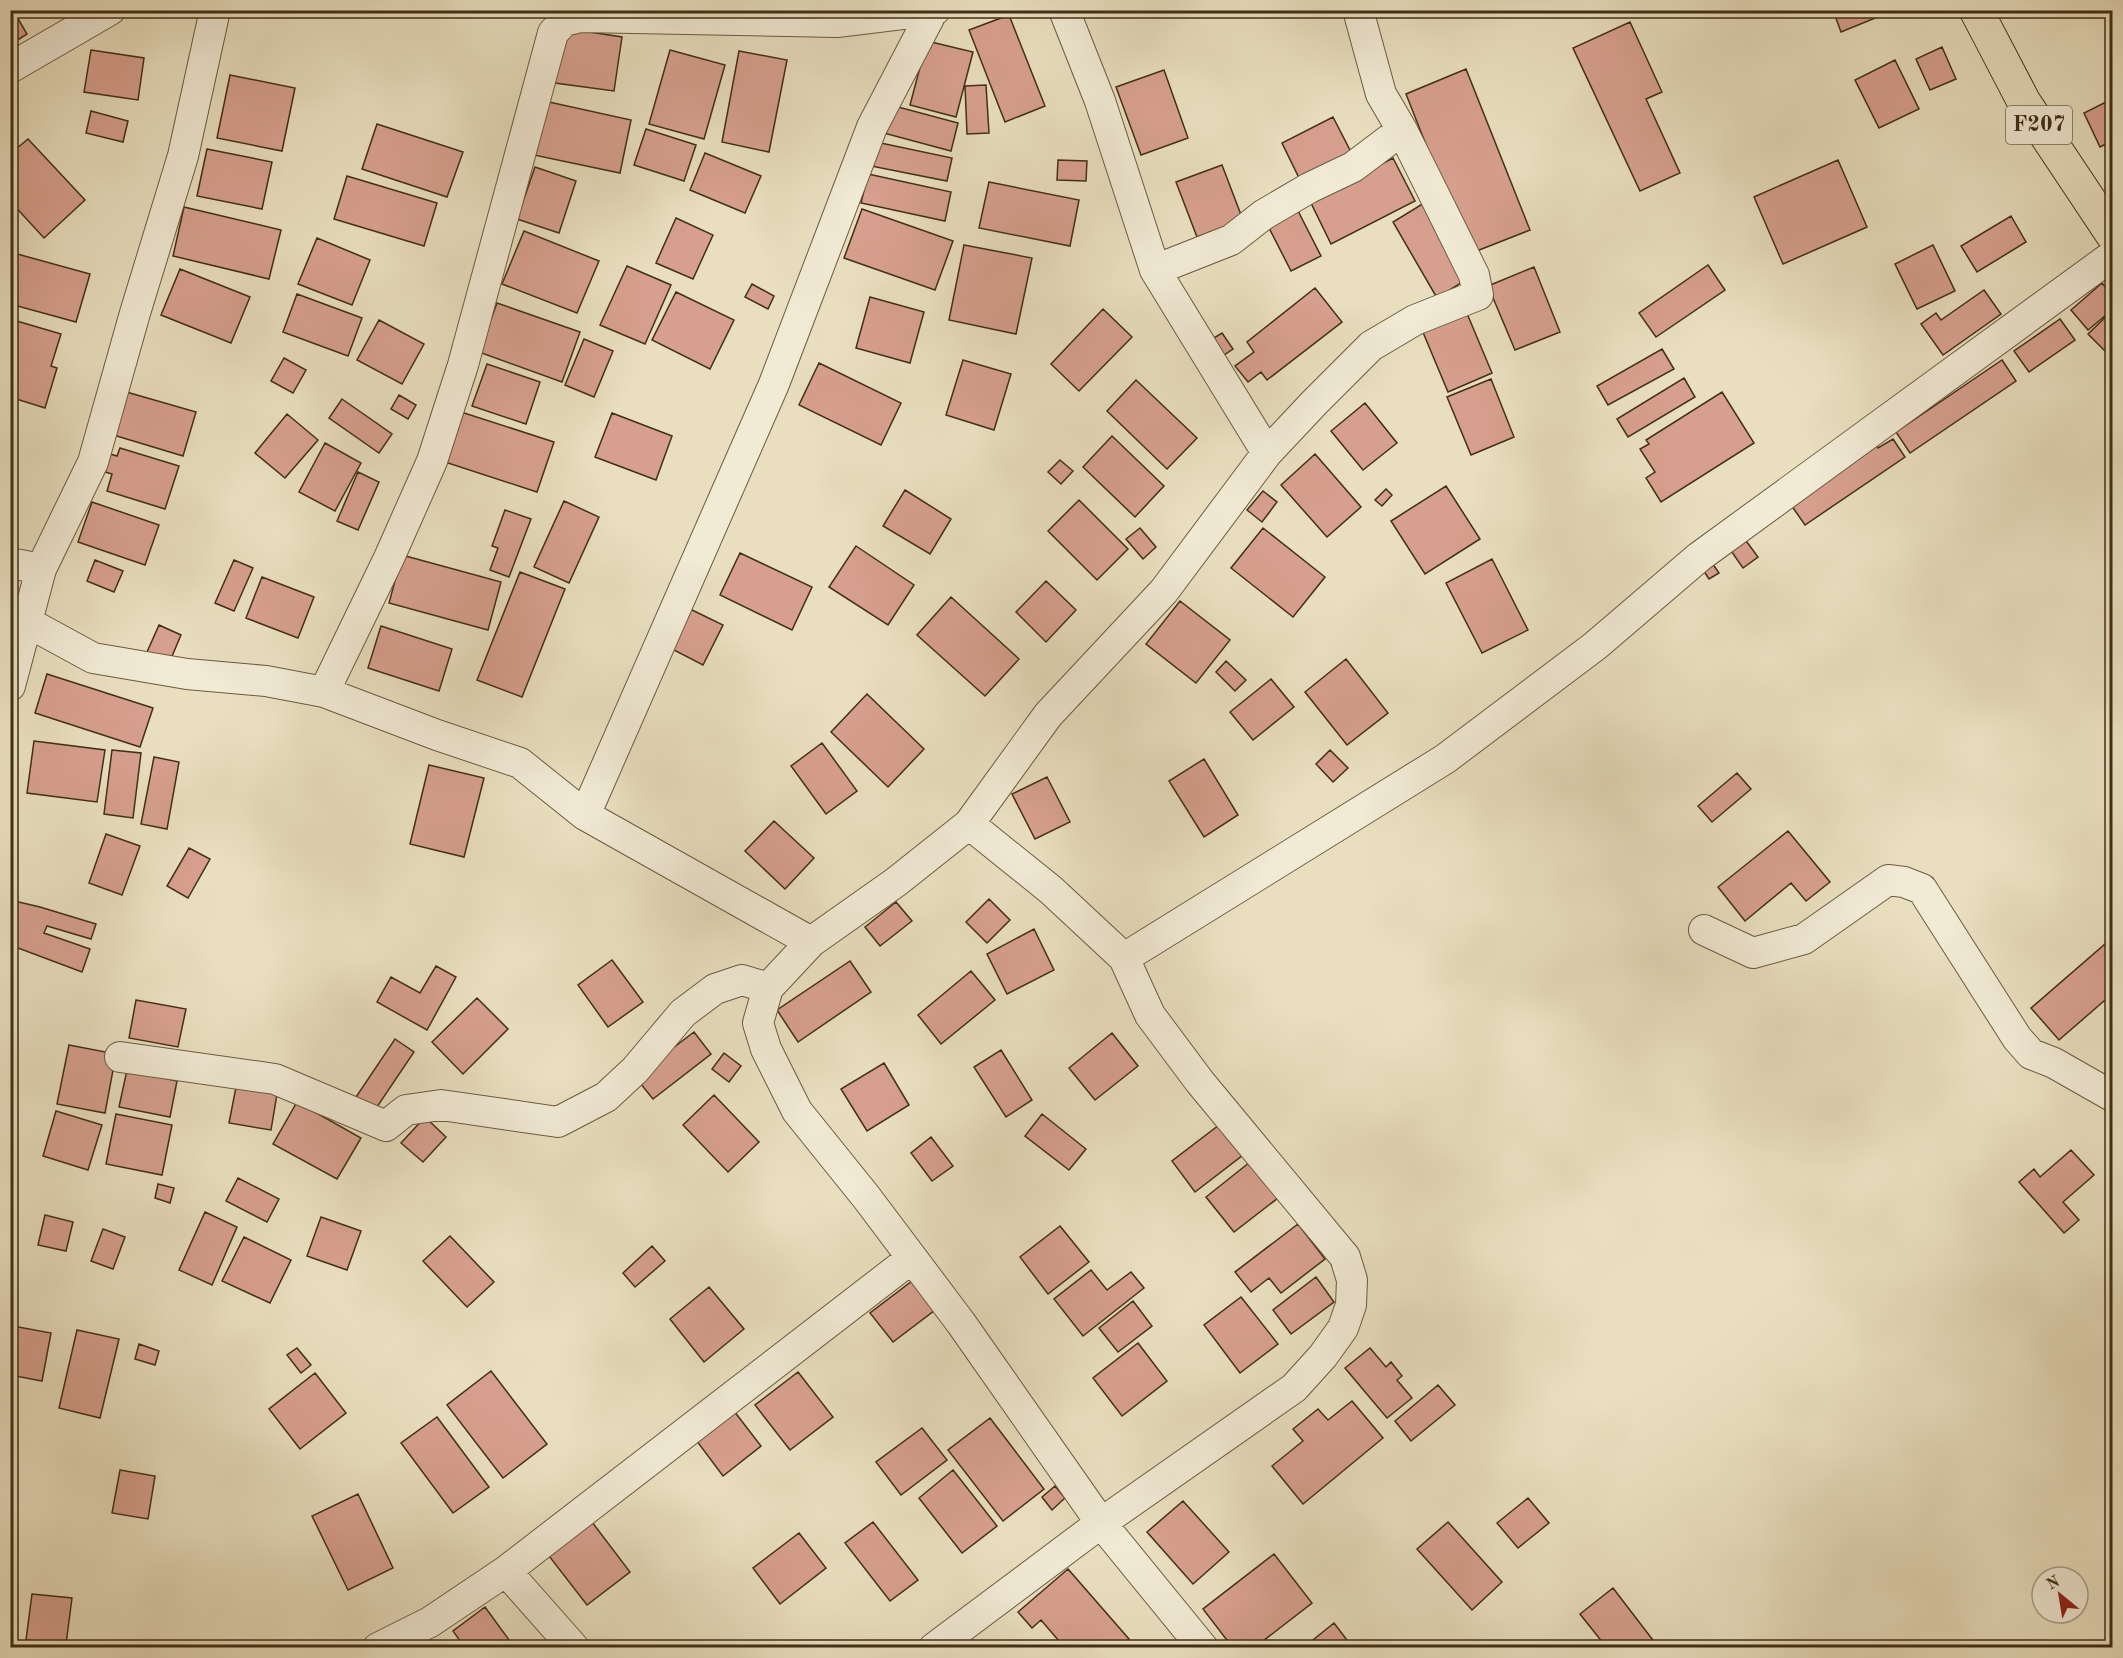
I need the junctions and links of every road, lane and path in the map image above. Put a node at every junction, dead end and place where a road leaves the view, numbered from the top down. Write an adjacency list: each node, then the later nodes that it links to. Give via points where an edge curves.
1 (110, 10): 7 (street)
2 (215, 10): 14 (street, via 183,156 93,462)
3 (1064, 10): 11 (street, via 1100,101)
4 (1358, 10): 8 (street, via 1382,94)
5 (1976, 10): 9 (main road, F207, via 2024,102)
6 (934, 11): 17 (street, via 837,22 581,17 564,21 554,33 463,364 432,461); 18 (street, via 872,127 774,384)
7 (10, 68)
8 (1402, 130): 11 (street, via 1353,167 1263,215 1231,240); 12 (street, via 1474,275 1478,295 1415,320 1371,346)
9 (2112, 234)
10 (2112, 256): 22 (street, via 1699,557 1595,646 1445,759)
11 (1155, 270): 12 (street)
12 (1267, 453): 19 (street, via 1164,591 1048,715)
13 (10, 563): 14 (street)
14 (41, 569): 15 (street)
15 (27, 622): 16 (street); 17 (street, via 93,658)
16 (10, 686)
17 (324, 692): 18 (street, via 520,763)
18 (585, 815): 21 (street)
19 (969, 824): 21 (street); 22 (street, via 1051,890)
20 (1704, 930): 25 (street, via 1753,953 1804,939 1888,880 1922,889 2031,1054)
21 (811, 942): 23 (street)
22 (1124, 958): 27 (street, via 1150,1015 1200,1082 1345,1257 1352,1280 1351,1305 1343,1328 1294,1388)
23 (768, 988): 24 (street, via 741,980 715,988 683,1013 635,1070 606,1097 558,1122 441,1105 406,1110 386,1126 275,1078); 26 (street, via 758,1023 766,1049 797,1111)
24 (120, 1057)
25 (2112, 1096)
26 (912, 1258): 27 (street); 28 (street)
27 (1101, 1523): 31 (street); 32 (street)
28 (506, 1571): 29 (street, via 430,1622); 30 (street)
29 (378, 1647)
30 (574, 1647)
31 (934, 1647)
32 (1203, 1647)

